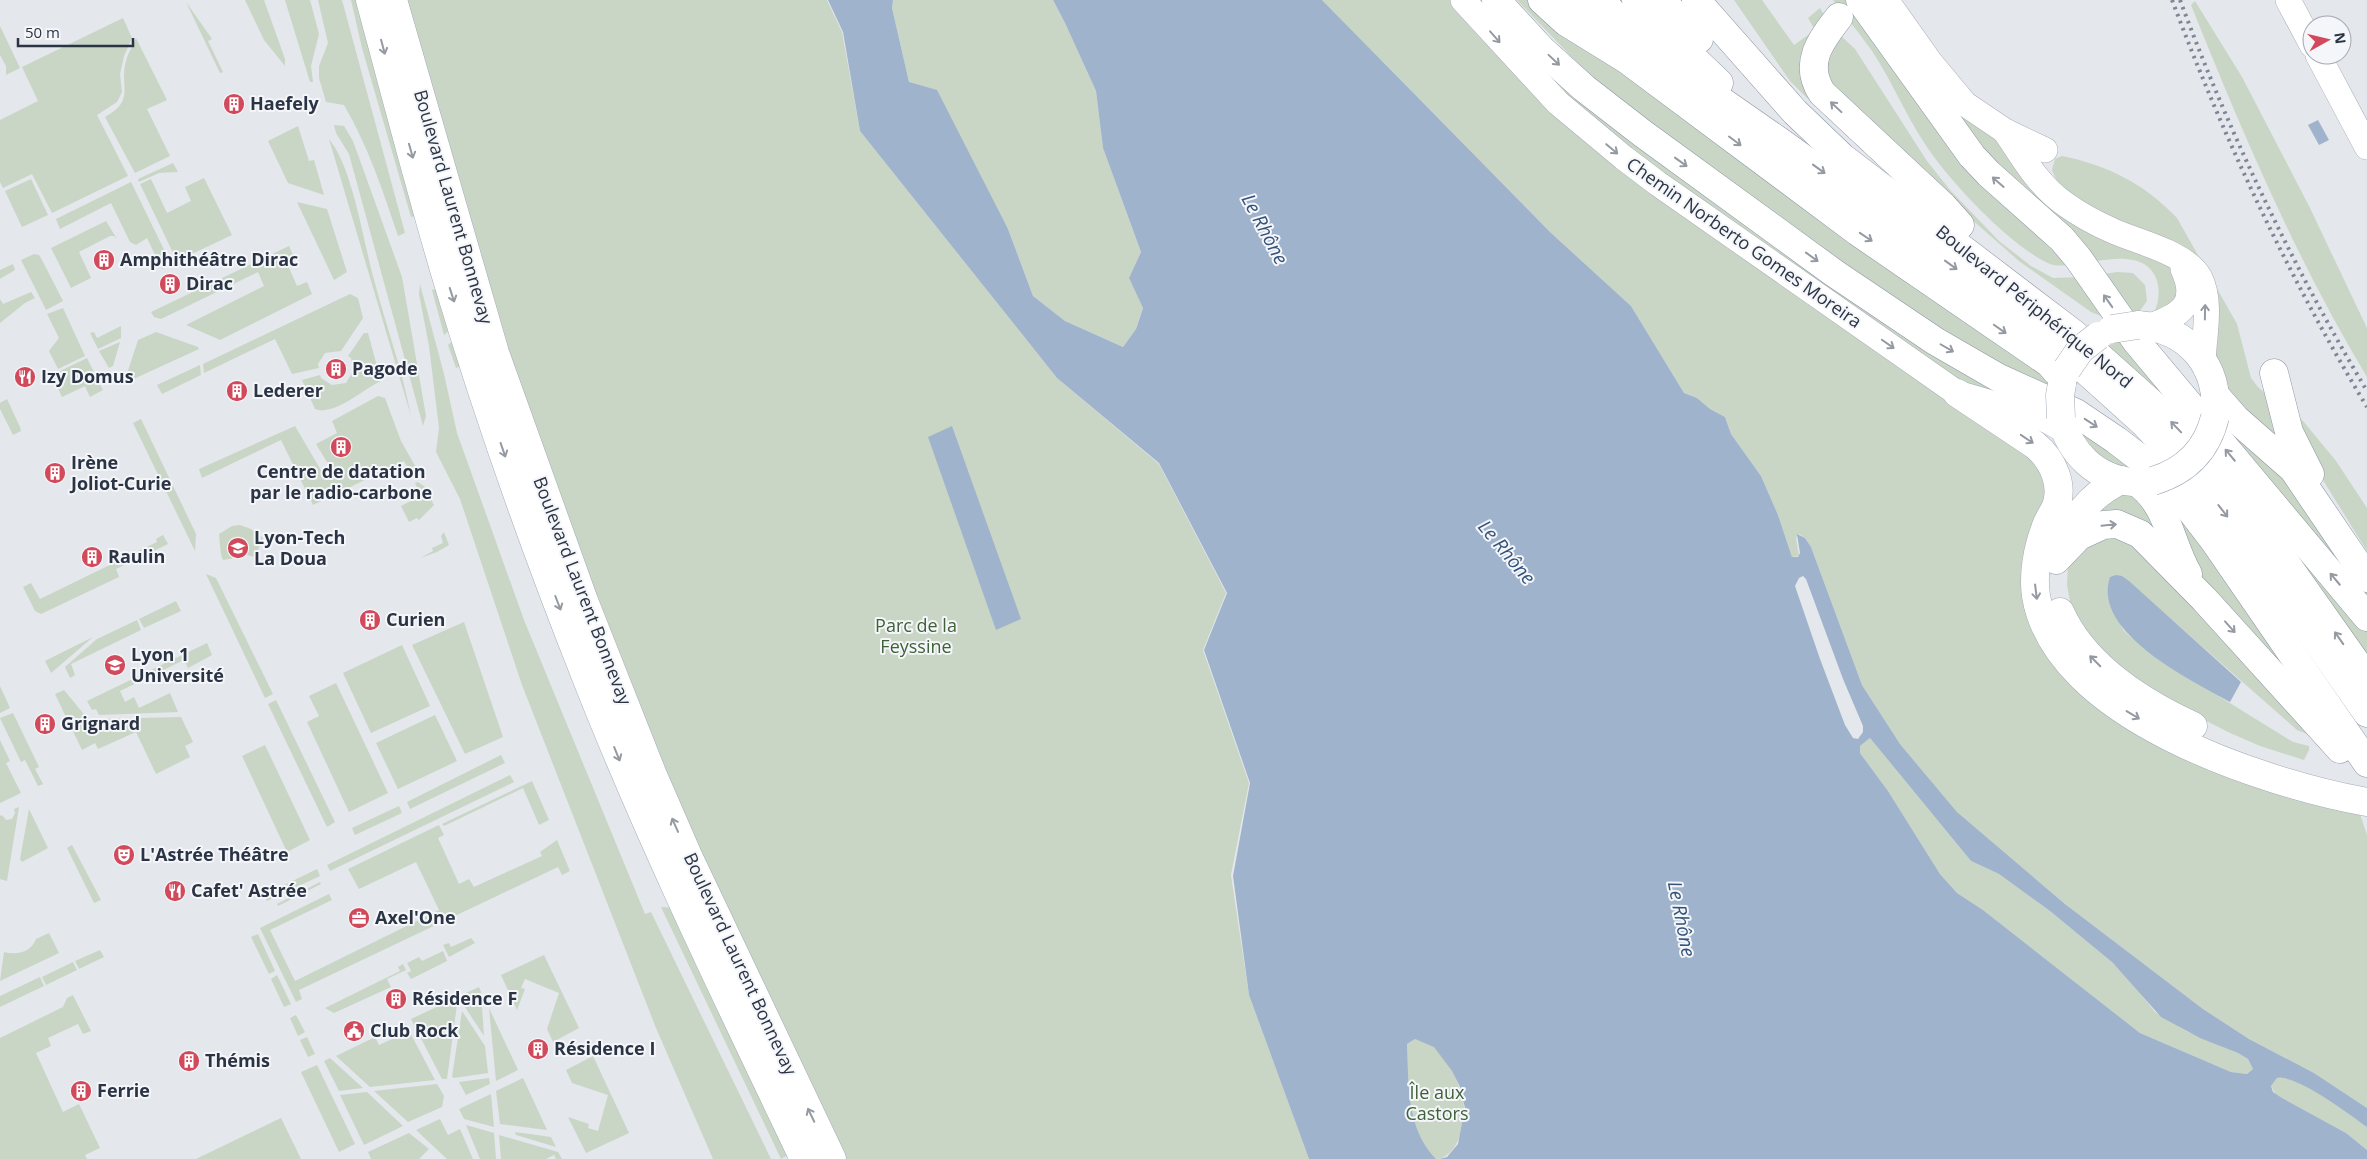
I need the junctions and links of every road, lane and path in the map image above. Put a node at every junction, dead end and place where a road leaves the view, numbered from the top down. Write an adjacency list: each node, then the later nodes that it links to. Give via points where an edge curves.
1 (370, 0): 55 (main road, Boulevard Laurent Bonnevay, one-way to 55, via 447,279 534,540 626,775 682,903)
2 (392, 0): 56 (main road, Boulevard Laurent Bonnevay, one-way to 2, via 689,858 584,601 492,344)
3 (1463, 0): 41 (main road, Chemin Norberto Gomes Moreira, one-way to 41, via 1538,83 1624,158)
4 (1496, 0): 52 (main road, one-way to 52, via 1542,50 1584,88 1834,273 1934,341 1999,378 2076,413 2154,469 2215,542)
5 (1542, 0): 26 (main road, via 1566,22)
6 (1560, 0): 26 (main road)
7 (1575, 0): 27 (main road)
8 (1586, 0): 32 (main road, via 1630,51)
9 (1602, 0): 32 (main road, via 1631,34 1654,54)
10 (1615, 0): 32 (main road, via 1639,27)
11 (1626, 0): 32 (main road, via 1645,22)
12 (1636, 0): 32 (main road)
13 (1648, 0): 32 (main road)
14 (1661, 0): 31 (main road, via 1774,108)
15 (1689, 0): 30 (main road, Boulevard Périphérique Nord)
16 (1696, 0): 30 (main road, Boulevard Périphérique Nord)
17 (1704, 0): 30 (main road, Boulevard Périphérique Nord)
18 (1710, 0): 30 (main road)
19 (1716, 0): 30 (main road, Boulevard Périphérique Nord)
20 (1721, 0): 30 (main road, Boulevard Périphérique Nord)
21 (1860, 0): 48 (main road, one-way to 21, via 2136,341 2062,239 1972,156)
22 (1886, 0): 29 (main road)
23 (2288, 0): 25 (main road)
24 (1838, 17): 35 (main road, one-way to 24, via 1822,93 1815,82 1815,57 1824,36)
25 (2302, 26)
26 (1599, 44): 27 (main road)
27 (1626, 59): 32 (main road); 40 (main road, one-way to 40, via 1858,232)
28 (2323, 65): 34 (main road)
29 (1942, 76): 33 (main road); 33 (main road, via 1965,104)
30 (1766, 80): 31 (main road, Boulevard Périphérique Nord); 35 (main road)
31 (1812, 130): 49 (main road, Boulevard Périphérique Nord, one-way to 31, via 2216,470 2159,410 2074,334 1843,158)
32 (1780, 141): 50 (main road, Boulevard Périphérique Nord, one-way to 50, via 1995,297 2063,350 2144,423 2201,483 2250,546)
33 (2036, 147): 36 (main road, via 2048,190 2110,230)
34 (2367, 147)
35 (1960, 225): 37 (main road, via 2091,324)
36 (2172, 256): 37 (main road, via 2188,279 2188,300 2179,313); 38 (main road, one-way to 36, via 2206,305 2202,285 2191,268)
37 (2124, 329): 38 (main road, via 2180,338); 40 (main road, bridge, via 2080,350)
38 (2203, 361): 42 (main road, via 2212,378)
39 (2274, 372): 46 (main road, via 2289,432 2297,450)
40 (2064, 377): 43 (main road, bridge, via 2060,396)
41 (1957, 393): 43 (main road, Chemin Norberto Gomes Moreira, via 2035,416); 45 (main road, one-way to 45, via 2042,450 2052,466 2058,497 2044,532)
42 (2215, 406): 44 (main road, bridge, via 2208,437 2190,462 2173,474); 46 (main road, via 2236,419 2294,470)
43 (2066, 432): 44 (main road, via 2094,469); 45 (main road, via 2076,483)
44 (2136, 481): 45 (main road, via 2106,487 2092,498 2068,533); 47 (main road, via 2159,505 2185,569)
45 (2049, 552): 47 (main road, one-way to 47, via 2069,544 2084,532 2117,524 2140,534); 51 (main road, via 2058,607 2077,642 2096,663 2162,710)
46 (2367, 577)
47 (2204, 598): 53 (main road, one-way to 53)
48 (2367, 616)
49 (2367, 678)
50 (2367, 713)
51 (2254, 763): 53 (main road); 54 (main road, via 2314,791)
52 (2367, 763)
53 (2367, 783)
54 (2367, 802)
55 (804, 1159)
56 (832, 1159)

